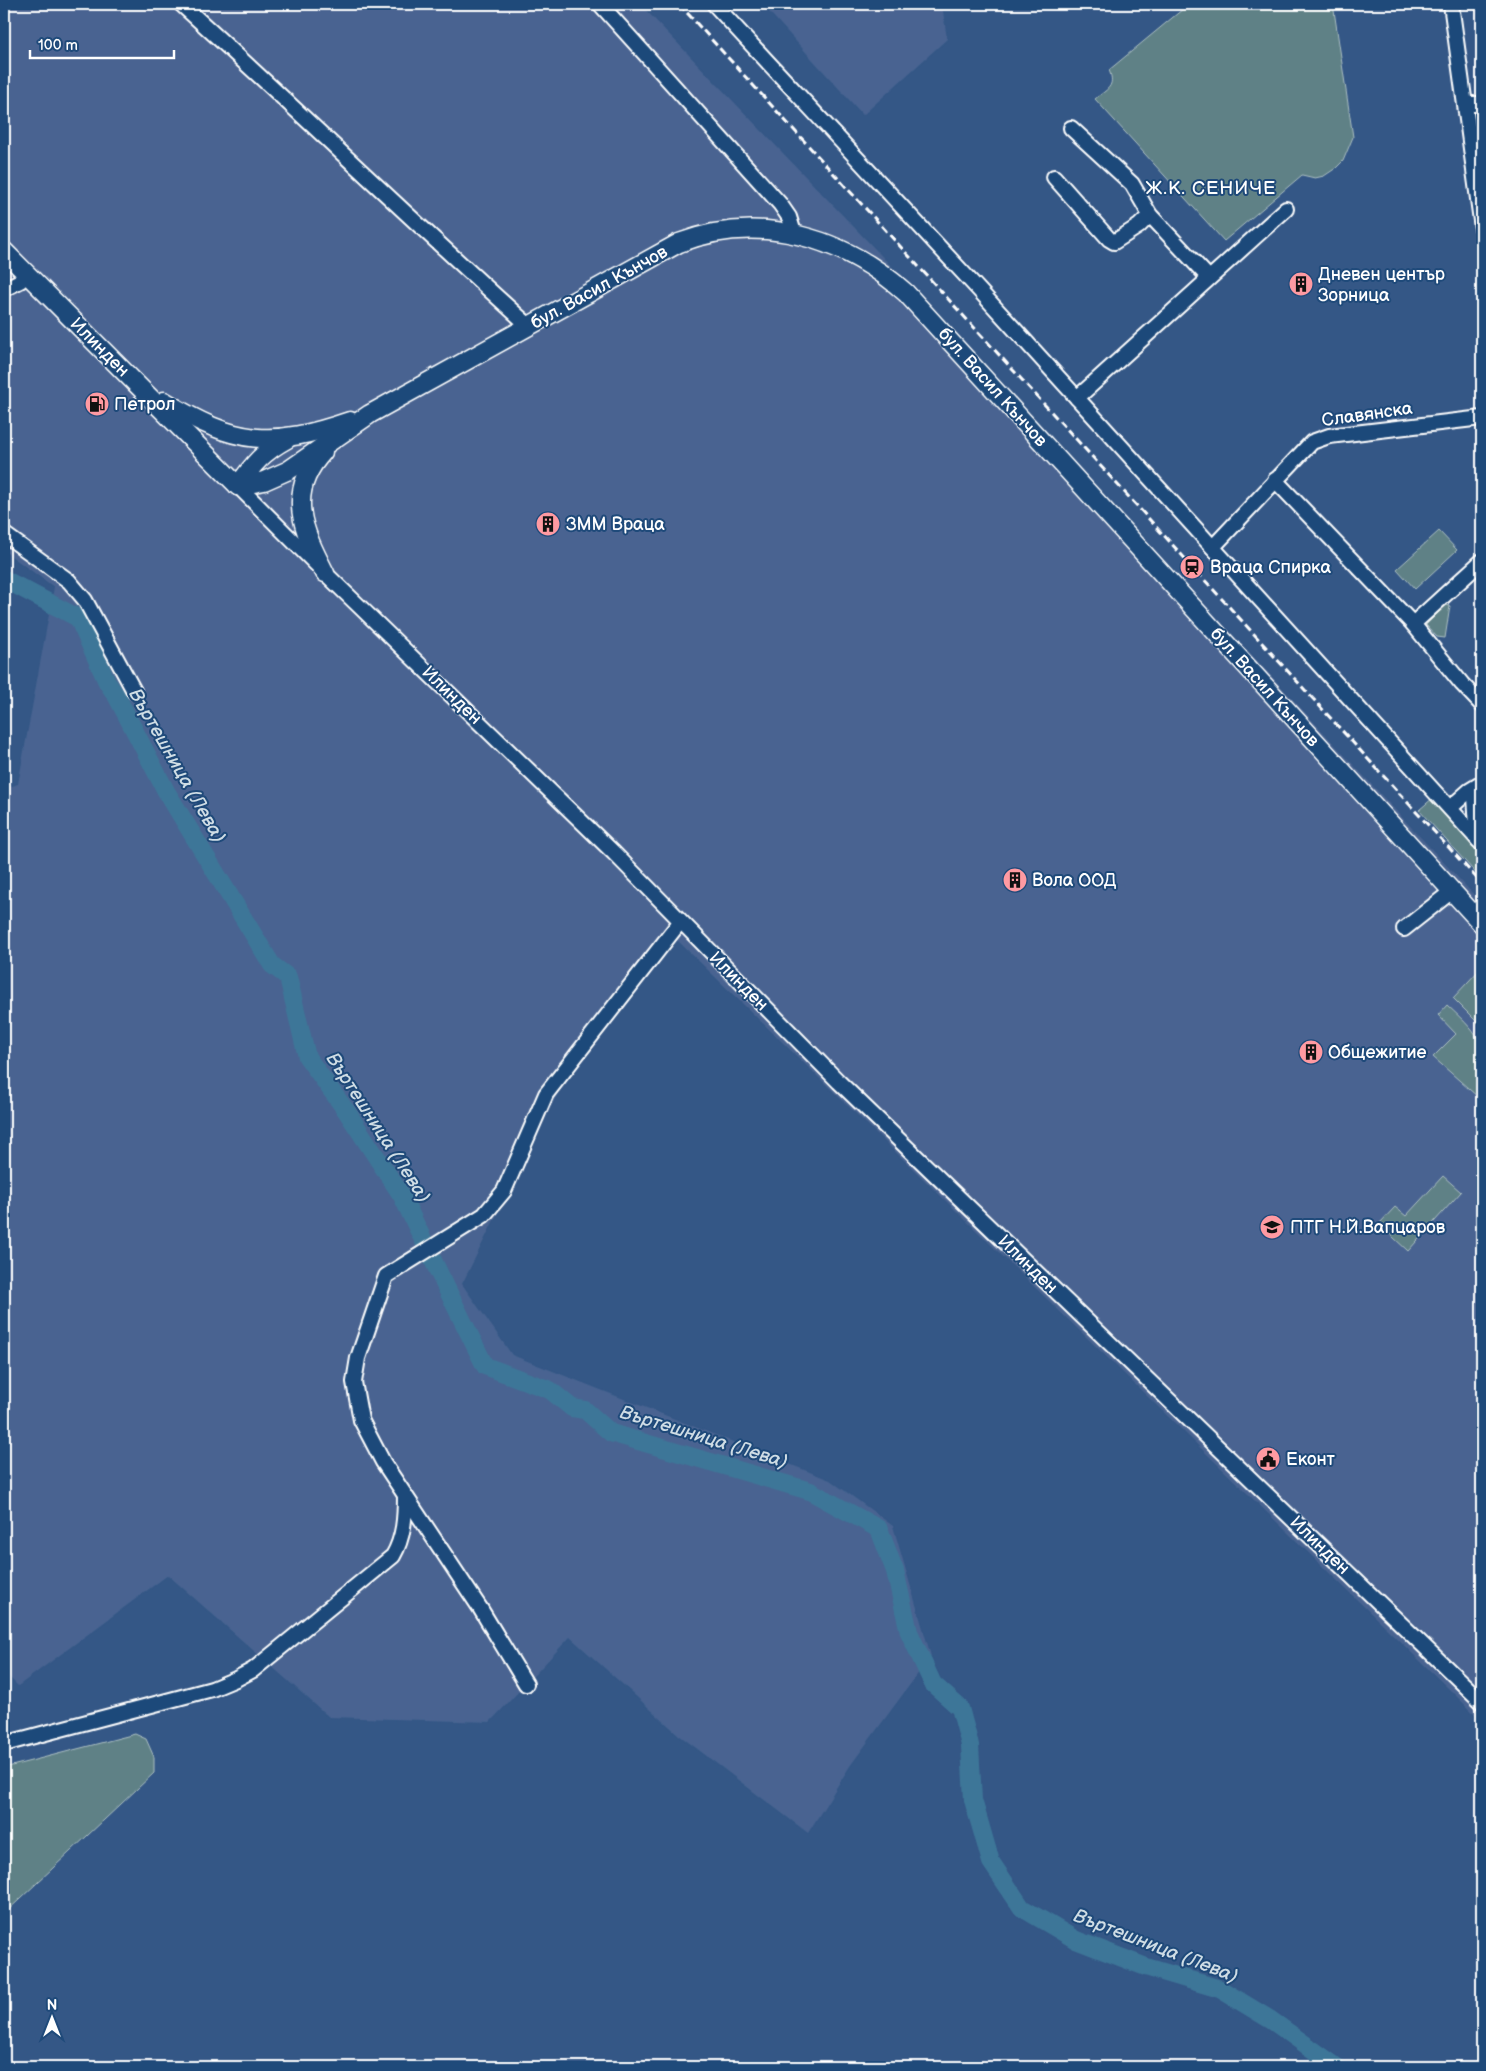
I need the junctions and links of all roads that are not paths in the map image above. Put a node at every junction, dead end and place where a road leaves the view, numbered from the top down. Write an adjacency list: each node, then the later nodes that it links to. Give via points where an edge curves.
1 (181, 4): 17 (street)
2 (600, 4): 12 (street, via 780,204)
3 (714, 4): 19 (street)
4 (1451, 4): 5 (street)
5 (1465, 104): 6 (street); 11 (street)
6 (1482, 104)
7 (1071, 128): 10 (street, via 1132,184)
8 (1054, 177): 10 (street, via 1114,242)
9 (1286, 210): 15 (street)
10 (1150, 215): 15 (street)
11 (1482, 228)
12 (794, 233): 17 (main road, бул. Васил Кънчов, via 742,229 692,238); 37 (main road, бул. Васил Кънчов, via 844,251 879,271 906,292)
13 (4, 251): 14 (main road, Илинден)
14 (27, 274): 16 (street); 18 (main road, Илинден)
15 (1209, 278): 19 (street)
16 (4, 289)
17 (528, 325): 20 (main road, бул. Васил Кънчов)
18 (140, 387): 23 (main road, бул. Васил Кънчов, via 219,431 250,438); 25 (main road, Илинден)
19 (1077, 398): 27 (street)
20 (370, 414): 22 (main road, бул. Васил Кънчов); 23 (main road, бул. Васил Кънчов)
21 (1482, 418): 24 (street, Славянска, via 1328,436 1312,442)
22 (338, 435): 25 (main road, бул. Васил Кънчов, via 279,476); 29 (main road, via 309,471 301,494 302,524)
23 (290, 438): 25 (main road, via 260,457)
24 (1275, 480): 27 (street, Славянска); 30 (street)
25 (238, 486): 29 (street, Илинден)
26 (4, 534): 31 (street, via 68,581 85,600)
27 (1213, 547): 34 (street)
28 (1482, 561): 30 (street)
29 (325, 573): 38 (street, Илинден, via 614,853)
30 (1413, 624): 32 (street)
31 (134, 691)
32 (1482, 705)
33 (1477, 789): 34 (street, via 1459,793); 35 (street); 36 (street)
34 (1433, 790): 35 (street)
35 (1453, 812): 36 (street)
36 (1480, 842)
37 (1452, 891): 39 (main road, бул. Васил Кънчов); 40 (street)
38 (680, 922): 41 (street, via 546,1094 504,1191 484,1215 386,1276 358,1358 354,1382 361,1420); 43 (street, Илинден, via 839,1082)
39 (1482, 924)
40 (1404, 929)
41 (405, 1495): 42 (street); 44 (street, via 405,1520 400,1544 393,1556 253,1670 212,1689)
42 (526, 1684)
43 (1482, 1702)
44 (4, 1744)

